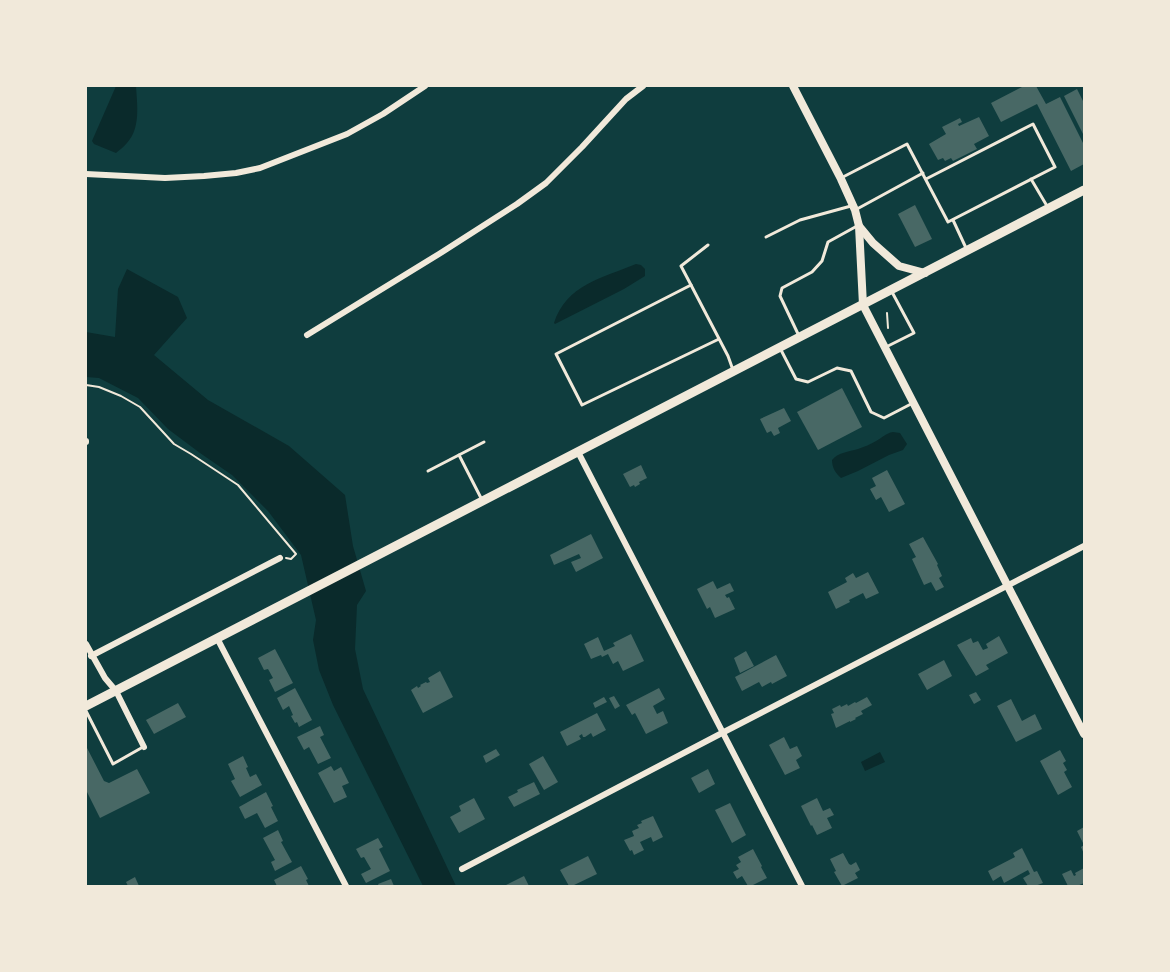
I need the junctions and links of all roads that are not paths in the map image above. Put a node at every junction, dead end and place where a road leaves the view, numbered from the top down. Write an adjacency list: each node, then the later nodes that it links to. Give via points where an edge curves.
1 (425, 86): 5 (street, via 347,135 260,168 195,177)
2 (643, 86): 21 (street, via 546,183 459,242)
3 (793, 86): 6 (street)
4 (923, 173): 6 (lane, via 907,144); 7 (lane); 10 (lane)
5 (86, 174)
6 (841, 178): 10 (street)
7 (926, 179): 8 (lane, via 1033,124 1055,167); 12 (lane, via 948,222)
8 (1031, 179): 11 (lane); 12 (lane)
9 (1084, 190): 11 (main road)
10 (854, 208): 13 (street); 14 (lane, via 807,218)
11 (1048, 209): 16 (main road)
12 (953, 220): 16 (lane)
13 (859, 226): 17 (street, via 899,266); 20 (street); 22 (lane, via 828,242 822,261 812,272 782,288 780,296)
14 (766, 237)
15 (708, 245): 18 (lane, via 681,266)
16 (968, 251): 17 (main road)
17 (925, 273): 19 (main road)
18 (691, 285): 23 (lane); 23 (lane, via 556,354 582,405)
19 (891, 291): 20 (main road); 25 (lane, via 914,333)
20 (863, 305): 22 (main road); 25 (street)
21 (307, 335)
22 (800, 338): 24 (main road)
23 (719, 339): 26 (lane)
24 (780, 348): 26 (main road); 27 (lane, via 796,378 808,382 837,368 851,371 871,411 884,418)
25 (885, 348): 27 (street)
26 (734, 372): 29 (main road)
27 (913, 403): 35 (street)
28 (484, 442): 30 (lane)
29 (578, 452): 32 (main road); 42 (street)
30 (459, 455): 31 (lane); 32 (lane)
31 (428, 471)
32 (483, 501): 36 (main road)
33 (1084, 546): 35 (street)
34 (280, 558): 38 (street)
35 (1008, 586): 42 (street); 43 (street)
36 (217, 638): 39 (main road); 46 (street)
37 (86, 645): 38 (street)
38 (91, 656): 39 (street)
39 (116, 691): 40 (main road); 44 (street)
40 (86, 706)
41 (86, 711): 44 (lane, via 113,764)
42 (722, 733): 45 (street); 47 (street)
43 (1084, 734)
44 (144, 747)
45 (462, 869)
46 (346, 886)
47 (802, 886)

